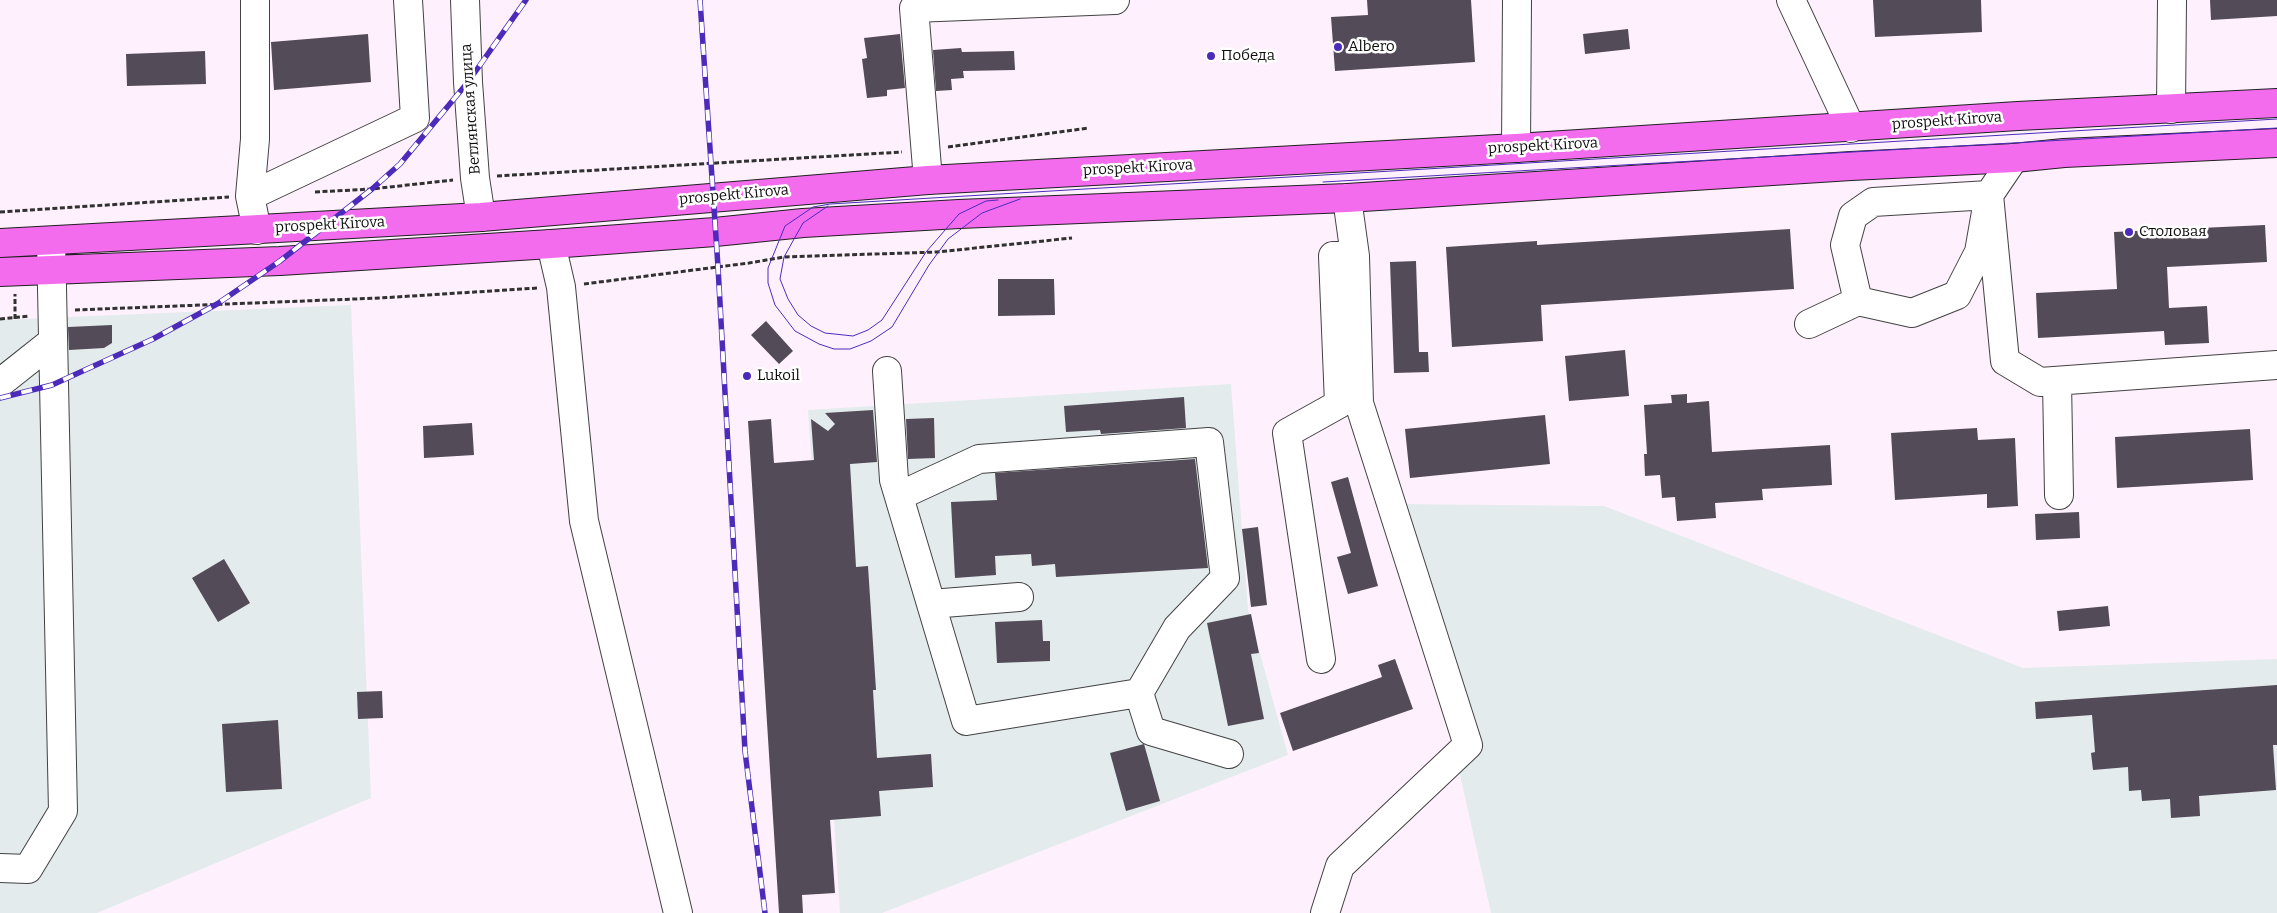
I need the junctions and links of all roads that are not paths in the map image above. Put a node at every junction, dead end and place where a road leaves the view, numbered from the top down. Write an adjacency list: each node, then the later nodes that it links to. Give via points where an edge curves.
1 (255, 0): 19 (street, via 255,140)
2 (408, 0): 19 (street, via 415,118)
3 (465, 0): 21 (street, Ветлянская улица, via 475,178)
4 (1115, 0): 8 (street)
5 (1517, 0): 14 (street)
6 (1791, 0): 12 (street)
7 (2172, 0): 10 (street)
8 (944, 3): 17 (street, via 914,8)
9 (2277, 102): 10 (main road, prospekt Kirova)
10 (2171, 109): 11 (main road, prospekt Kirova)
11 (2018, 116): 12 (main road, prospekt Kirova); 15 (main road)
12 (1851, 128): 14 (main road, prospekt Kirova); 16 (main road)
13 (2277, 144): 15 (main road)
14 (1516, 148): 17 (main road, prospekt Kirova)
15 (2014, 158): 16 (main road); 18 (street)
16 (1851, 166): 20 (main road)
17 (928, 180): 21 (main road, prospekt Kirova)
18 (1989, 195): 29 (street, via 1979,252 1957,295 1912,313); 29 (street, via 1873,202 1853,216 1846,245); 34 (street, via 2005,361 2040,382)
19 (250, 196): 22 (street)
20 (1347, 198): 25 (main road, via 803,223); 26 (street)
21 (481, 217): 22 (main road, prospekt Kirova)
22 (257, 230): 23 (main road, prospekt Kirova)
23 (50, 241): 24 (main road, prospekt Kirova); 27 (street)
24 (0, 243)
25 (551, 244): 27 (main road); 44 (street, via 561,287 584,520)
26 (1355, 256): 40 (street, via 1333,256 1339,404 1287,433); 45 (street, via 1359,403 1468,745 1340,866)
27 (51, 270): 28 (main road); 31 (street)
28 (0, 272)
29 (1858, 301): 30 (street)
30 (1809, 324)
31 (53, 341): 35 (street); 43 (street, via 63,811 28,869)
32 (2277, 365): 34 (street)
33 (887, 371): 37 (street, via 894,480)
34 (2057, 381): 36 (street)
35 (0, 383)
36 (2059, 495)
37 (899, 496): 39 (street); 41 (street, via 979,460 1209,442 1225,578 1177,628)
38 (1019, 597): 39 (street)
39 (931, 604): 41 (street, via 966,721)
40 (1321, 659)
41 (1138, 693): 42 (street, via 1151,731)
42 (1229, 754)
43 (0, 868)
44 (678, 913)
45 (1325, 913)

